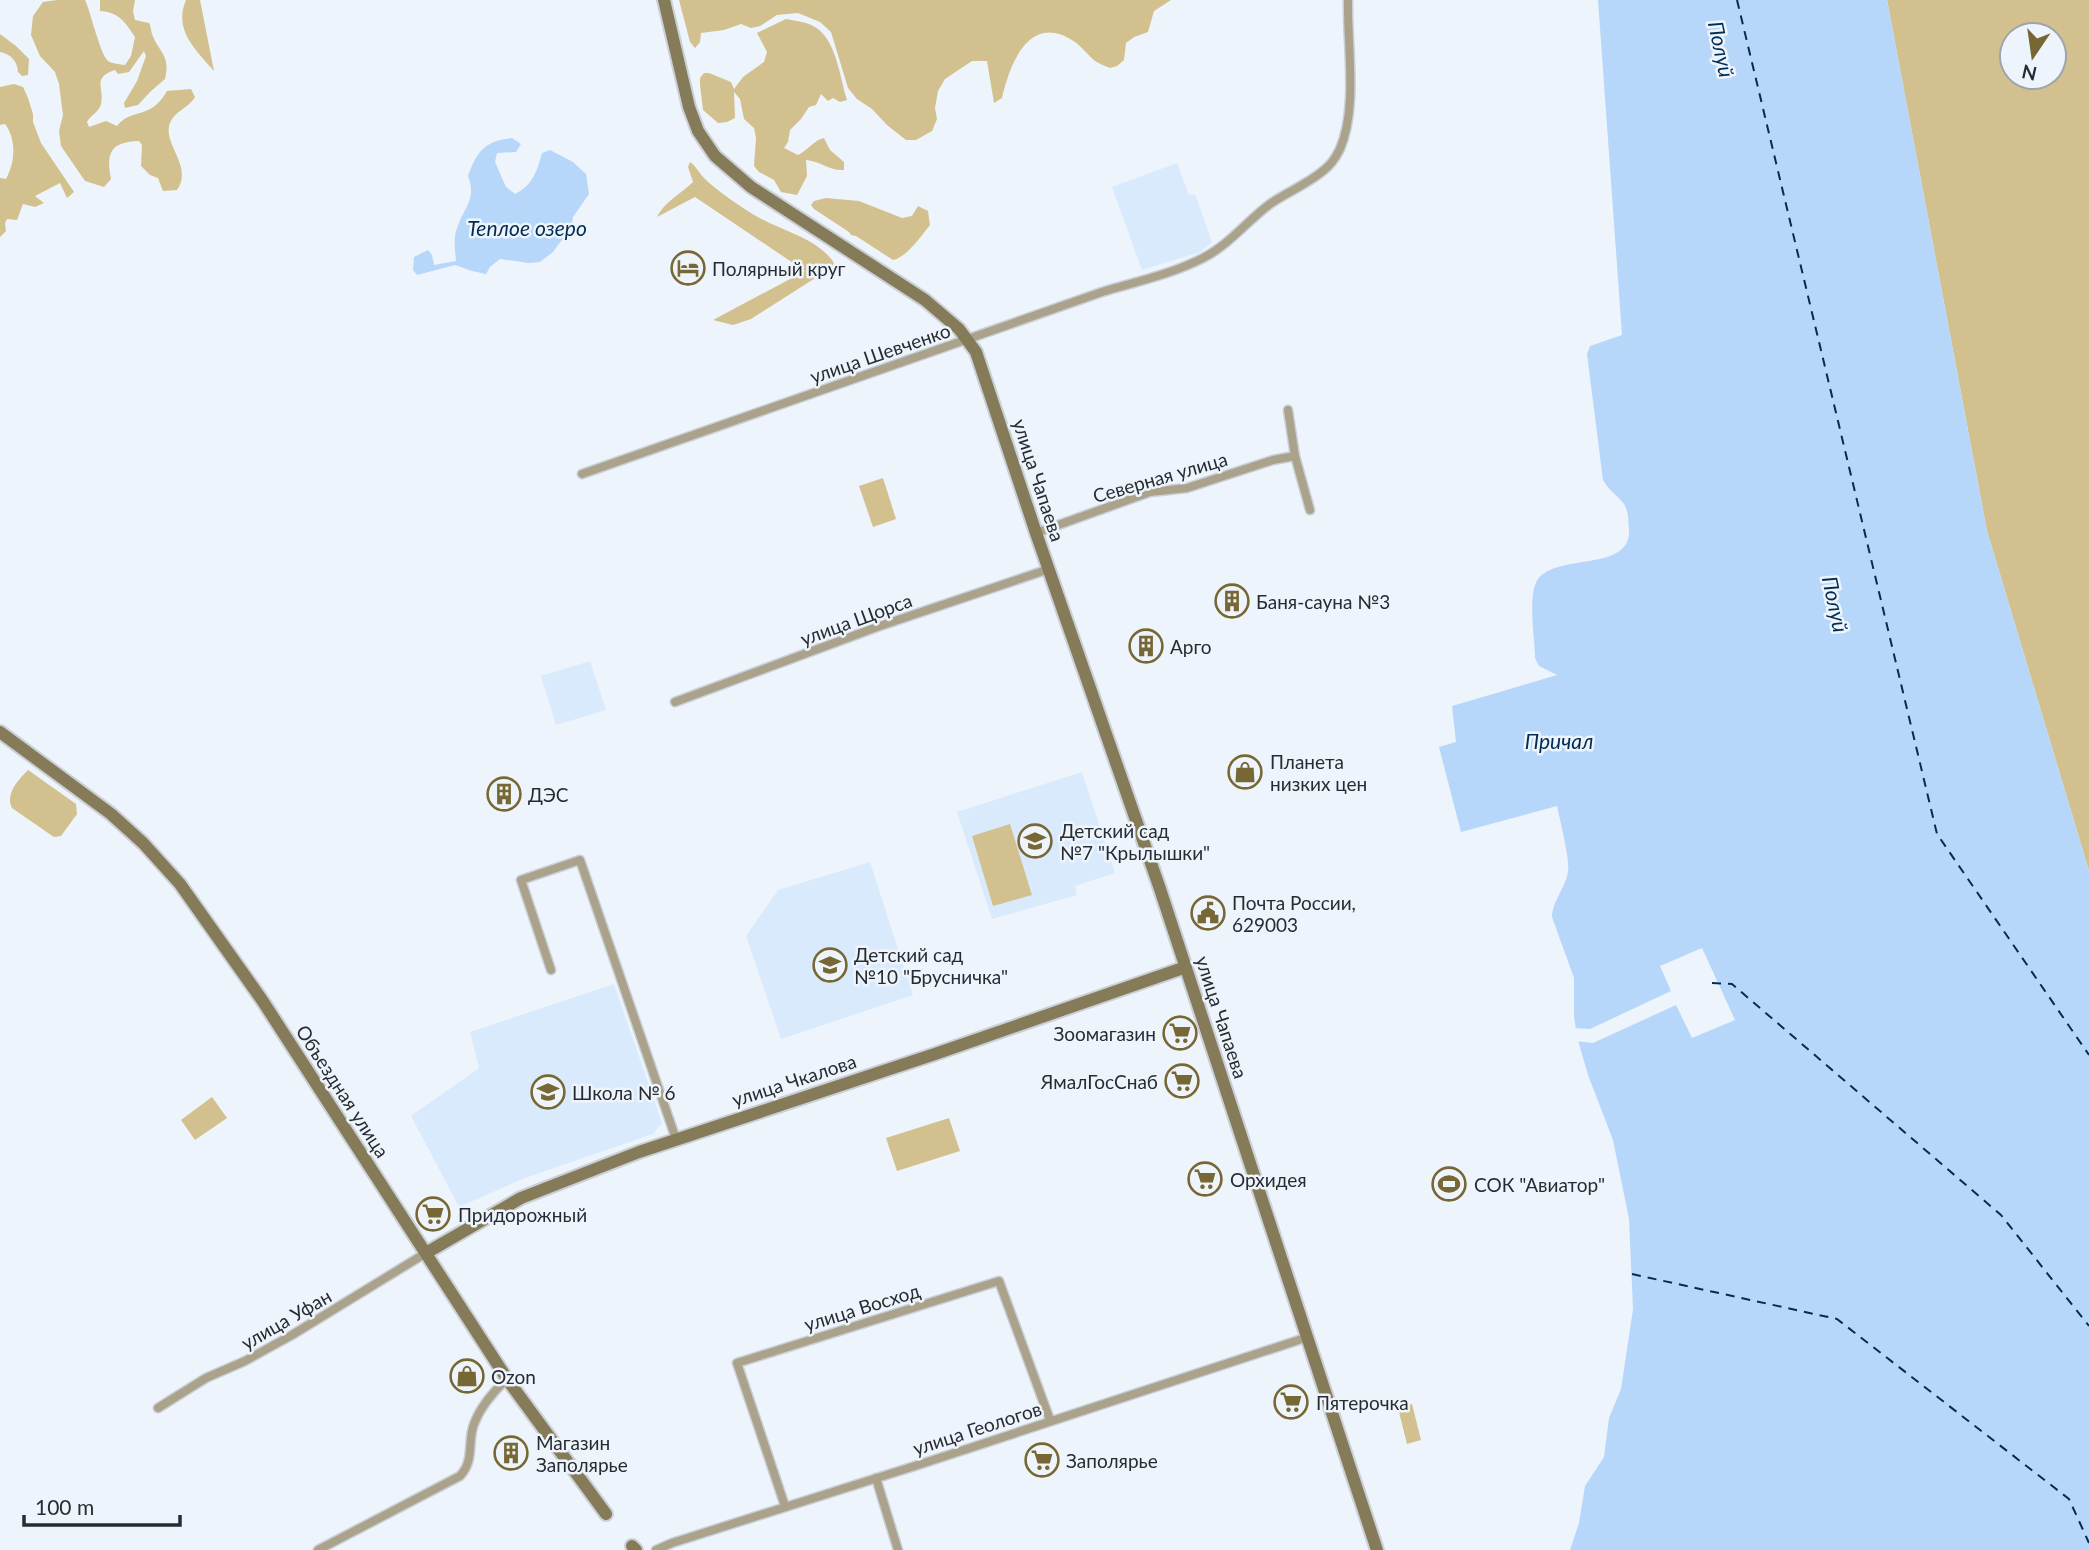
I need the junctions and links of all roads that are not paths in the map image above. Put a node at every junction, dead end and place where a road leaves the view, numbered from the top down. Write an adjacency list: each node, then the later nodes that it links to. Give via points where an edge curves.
1 (664, 0): 3 (main road, улица Чапаева, via 689,107 715,156 751,187 905,286)
2 (1348, 0): 3 (street, улица Шевченко, via 1345,130 1328,168 1272,203 1216,250 1189,264)
3 (967, 339): 6 (street, улица Шевченко); 8 (main road, улица Чапаева, via 976,352)
4 (1288, 410): 5 (street)
5 (1295, 456): 7 (street); 8 (street, Северная улица, via 1187,488 1150,492)
6 (582, 474)
7 (1310, 510)
8 (1036, 533): 9 (main road, улица Чапаева)
9 (1049, 569): 10 (street, улица Щорса); 12 (main road, улица Чапаева)
10 (675, 702)
11 (0, 732): 15 (main road, Объездная улица, via 111,814 180,884 262,1000)
12 (1186, 967): 14 (main road, улица Чкалова); 16 (main road, улица Чапаева)
13 (551, 970): 14 (street, via 520,880 580,860)
14 (676, 1139): 15 (main road, улица Чкалова, via 531,1194)
15 (426, 1253): 17 (main road, Объездная улица); 18 (street, улица Уфан, via 246,1362 206,1378)
16 (1308, 1337): 19 (street, улица Геологов); 26 (main road, улица Чапаева)
17 (507, 1379): 22 (main road, Объездная улица); 23 (street, via 474,1424 470,1462 460,1476)
18 (158, 1408)
19 (1050, 1420): 20 (street, улица Геологов); 21 (street, улица Восход, via 999,1280 737,1363)
20 (876, 1478): 21 (street, улица Геологов); 25 (street)
21 (786, 1506): 24 (street, улица Геологов)
22 (606, 1514)
23 (318, 1550)
24 (656, 1550)
25 (898, 1550)
26 (1377, 1550)

